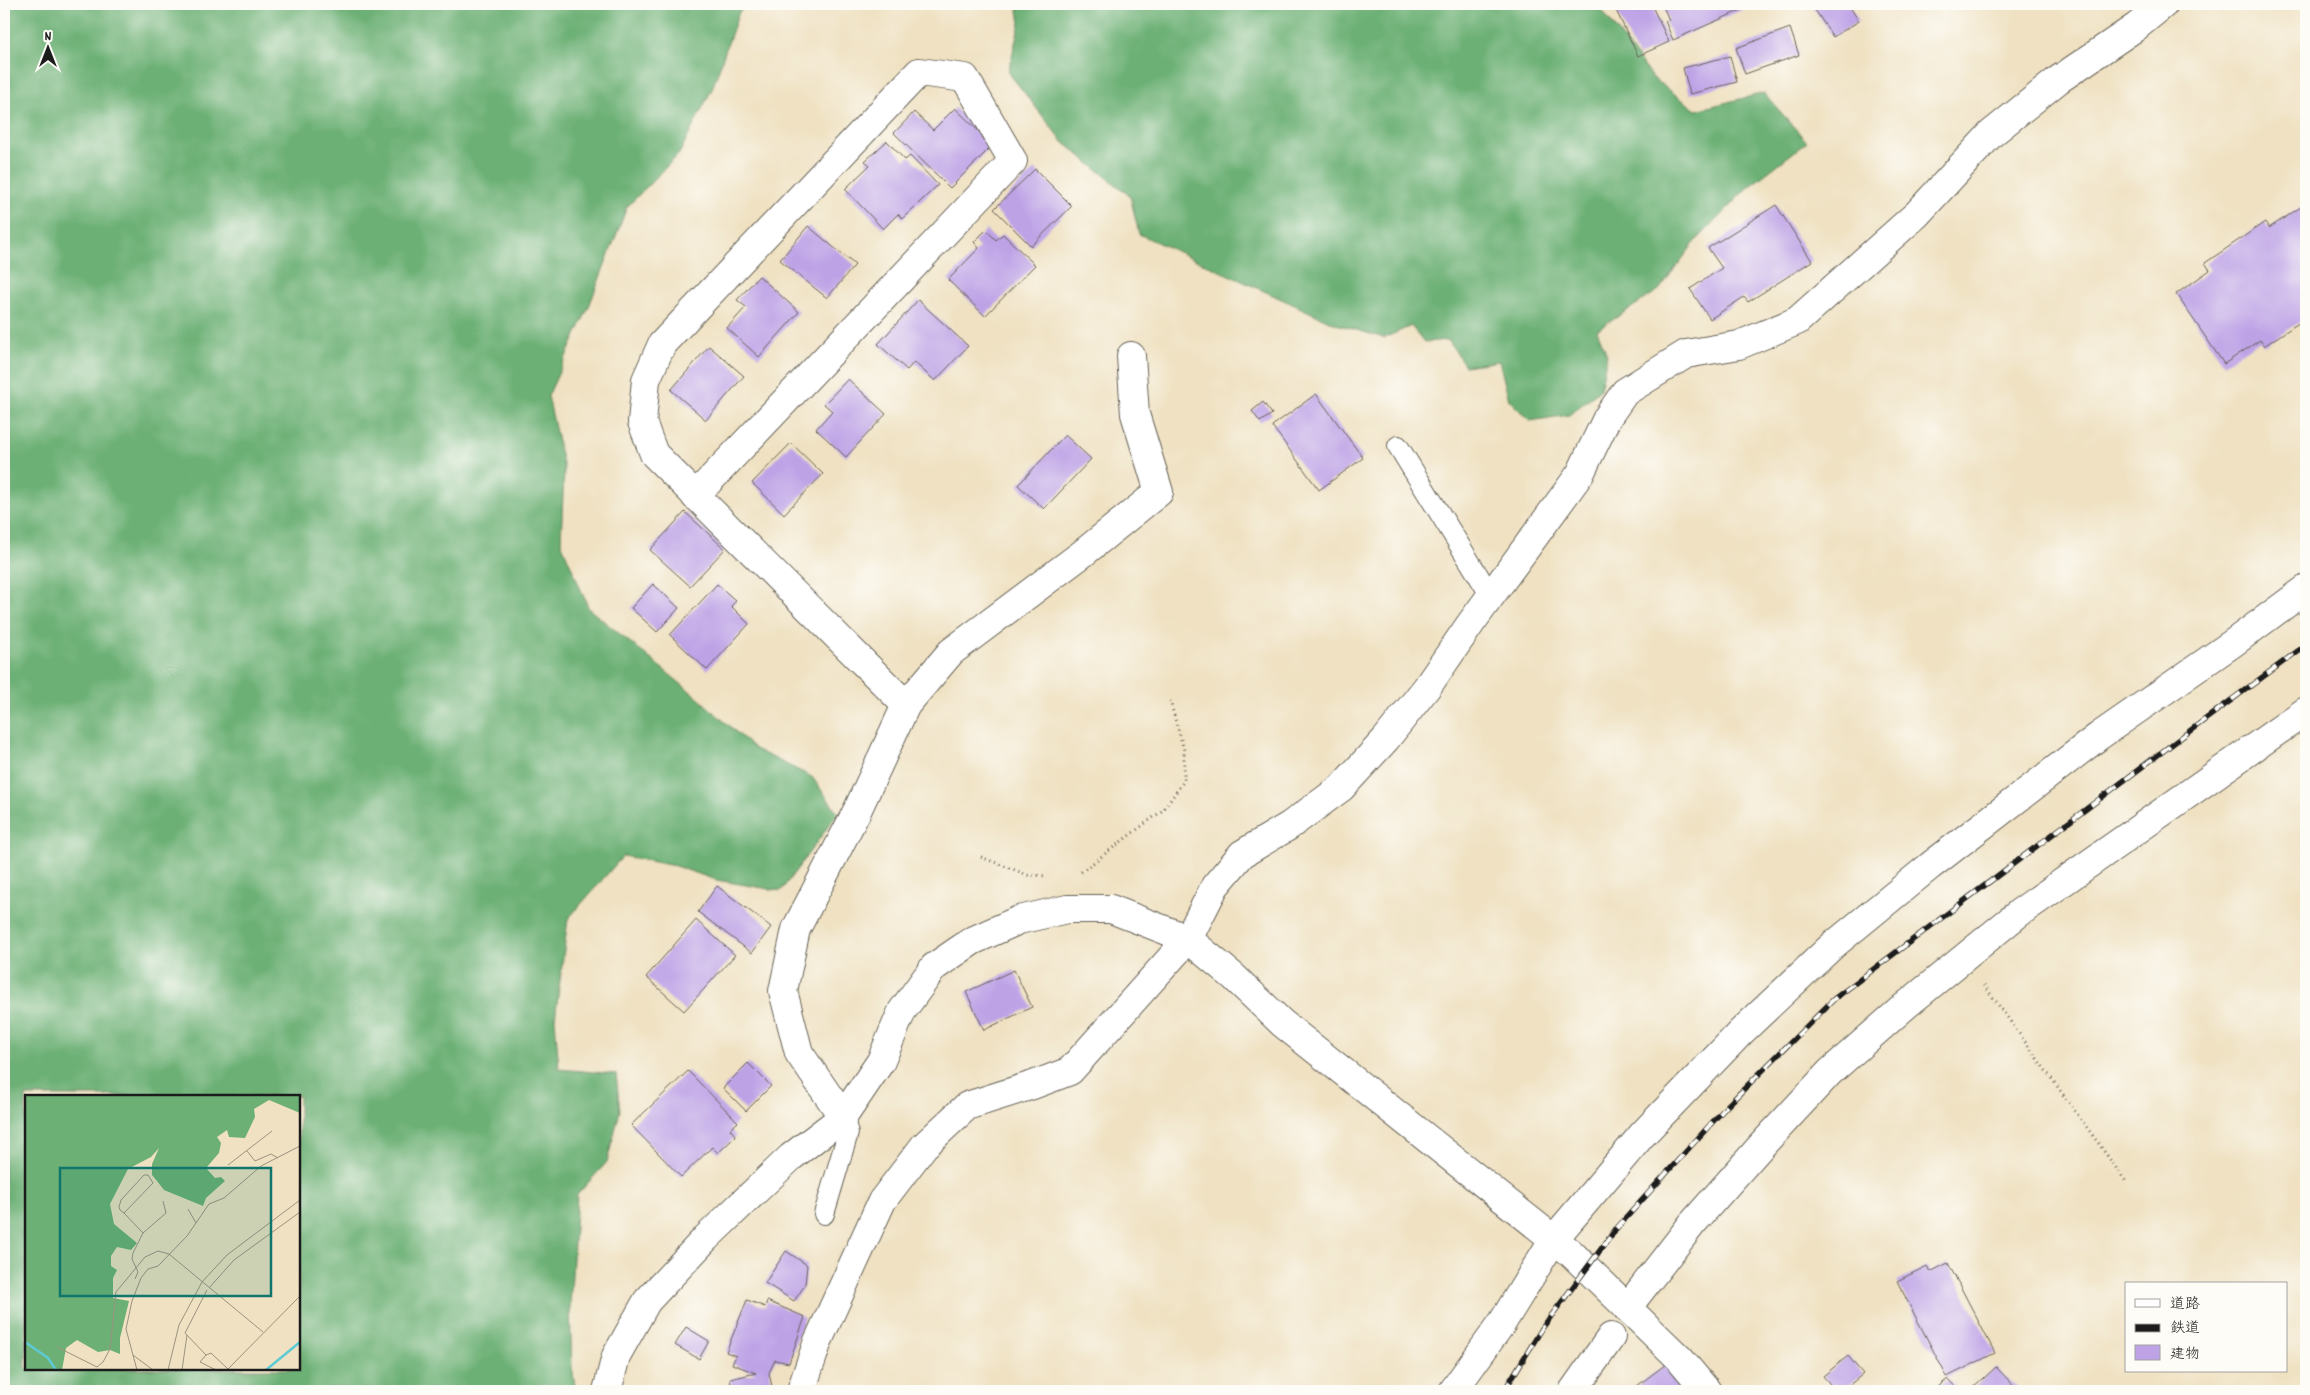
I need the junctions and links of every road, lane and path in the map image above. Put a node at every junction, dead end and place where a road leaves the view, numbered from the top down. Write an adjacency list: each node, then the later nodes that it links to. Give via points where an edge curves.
1 (2164, 4): 6 (street, via 2058,80 1991,134 1917,214 1797,321 1739,345 1686,354 1624,392 1607,418 1580,474)
2 (1131, 356): 8 (street, via 1135,414 1159,492 952,652)
3 (1398, 446): 6 (lane)
4 (695, 496): 4 (street, via 1013,161 965,78 920,72 662,344 646,380 642,422 654,454); 8 (street)
5 (2306, 589): 18 (street, via 2099,736 1831,946 1741,1032 1642,1135)
6 (1492, 596): 13 (street, via 1386,739 1341,788 1289,826 1242,854 1215,886)
7 (1170, 701): 11 (path, via 1184,750 1184,781 1164,810)
8 (906, 705): 15 (street, via 796,929 782,991 798,1052)
9 (2306, 711): 14 (street, via 2019,913)
10 (981, 857): 11 (path, via 1028,875)
11 (1074, 878): 12 (path)
12 (1067, 909): 13 (street, via 1111,909); 15 (street, via 1019,920 972,941 934,967 902,1011 881,1061)
13 (1188, 938): 18 (street, via 1282,1023); 22 (street, via 1070,1070 968,1106 924,1146 882,1201 818,1341)
14 (1964, 958): 16 (path); 19 (street, via 1830,1072 1692,1224)
15 (843, 1117): 17 (lane, via 848,1133); 21 (street, via 791,1157 706,1238 647,1301 616,1356)
16 (2128, 1183)
17 (824, 1214)
18 (1553, 1240): 19 (street, via 1571,1253); 23 (street, via 1502,1323)
19 (1627, 1308): 25 (street, via 1680,1359)
20 (1611, 1337): 24 (street)
21 (607, 1391)
22 (801, 1391)
23 (1454, 1391)
24 (1573, 1391)
25 (1707, 1391)

